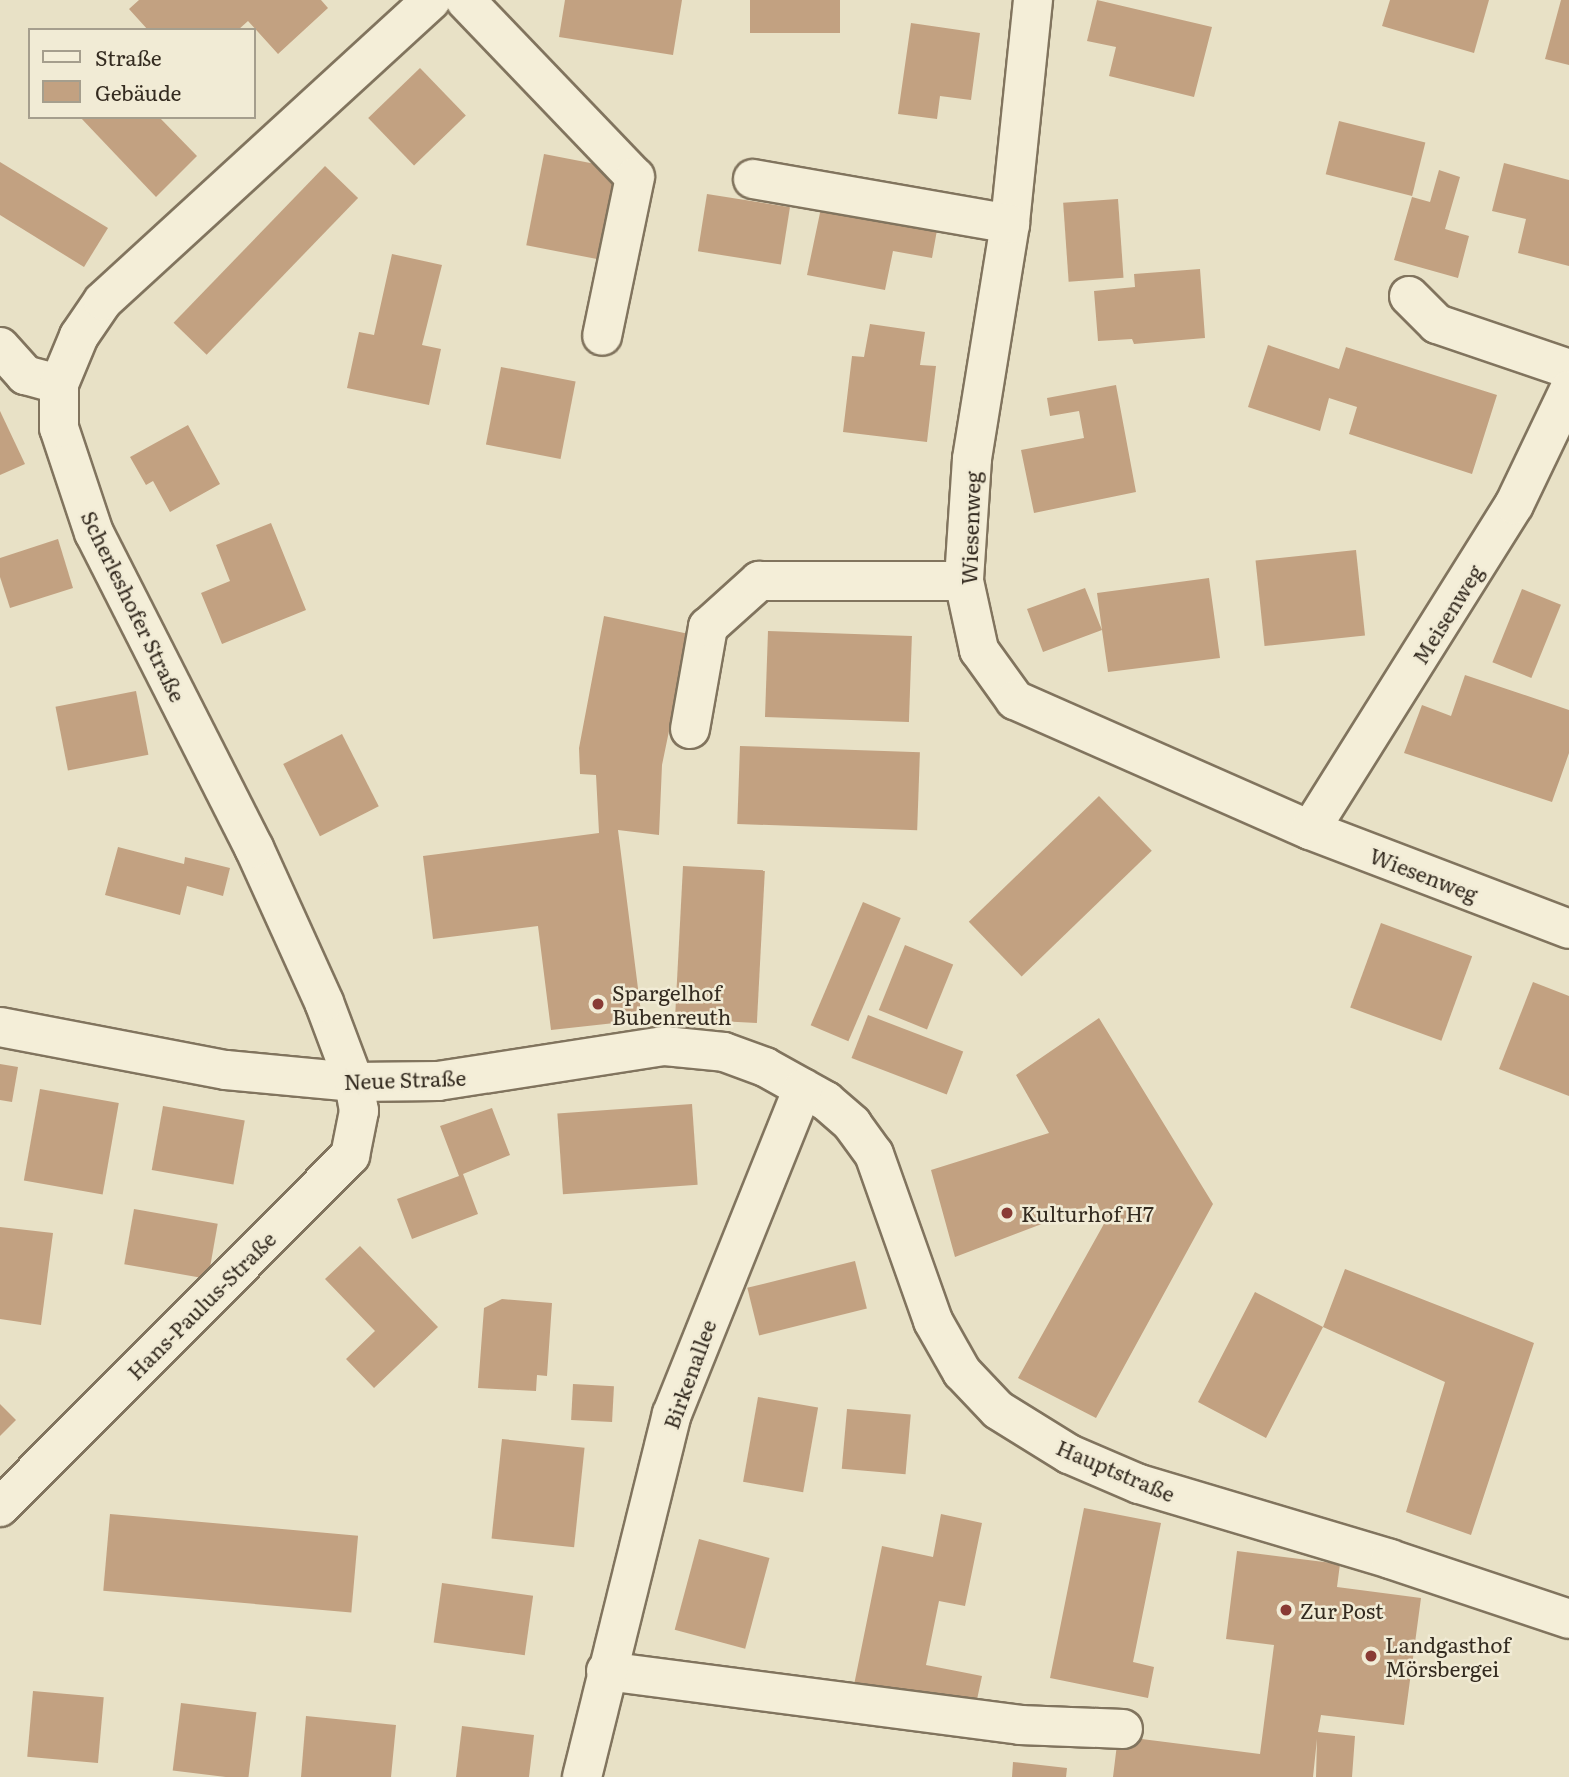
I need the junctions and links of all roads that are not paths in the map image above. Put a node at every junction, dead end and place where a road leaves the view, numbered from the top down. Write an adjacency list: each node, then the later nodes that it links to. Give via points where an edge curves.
1 (431, 0): 10 (street, Scherleshofer Straße, via 139,246 79,336)
2 (465, 0): 7 (street, via 635,177)
3 (1033, 0): 5 (street, Wiesenweg)
4 (753, 178): 5 (street)
5 (1010, 224): 12 (street, Wiesenweg, via 972,459)
6 (1409, 296): 9 (street, via 1437,324)
7 (602, 336)
8 (0, 347): 10 (street, via 25,376)
9 (1569, 369)
10 (59, 384): 17 (street, Scherleshofer Straße, via 59,428 94,533 254,848 324,1002)
11 (1569, 390): 14 (street, Meisenweg, via 1514,505)
12 (964, 581): 13 (street, via 759,581 708,627); 14 (street, Wiesenweg, via 979,650 1015,700)
13 (690, 729)
14 (1310, 830): 15 (street, Wiesenweg)
15 (1569, 929)
16 (0, 1027): 17 (street, Neue Straße, via 226,1070)
17 (354, 1082): 18 (street, Neue Straße, via 438,1082 665,1046 724,1052); 19 (street, Hans-Paulus-Straße, via 359,1111 350,1156)
18 (803, 1088): 20 (street, Hauptstraße, via 852,1124 874,1154 933,1321 962,1371 998,1410 1069,1454 1139,1484 1403,1563); 21 (street, Birkenallee, via 672,1414)
19 (0, 1507)
20 (1569, 1619)
21 (606, 1671): 22 (street, via 1020,1725); 23 (street, Birkenallee)
22 (1123, 1729)
23 (582, 1777)

